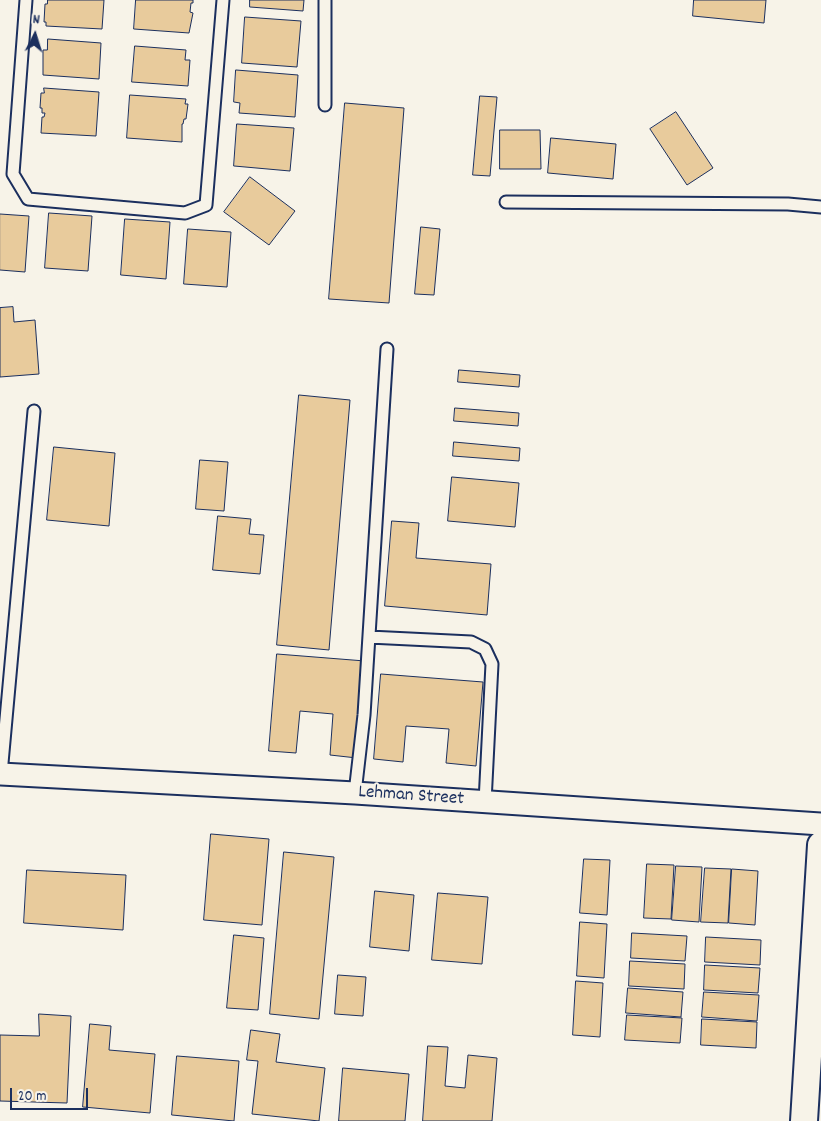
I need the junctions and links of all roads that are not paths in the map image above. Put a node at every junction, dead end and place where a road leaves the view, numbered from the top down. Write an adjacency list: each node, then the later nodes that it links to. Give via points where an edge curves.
1 (26, 0): 2 (lane, via 13,174 28,199 185,213 206,205)
2 (223, 0)
3 (325, 0): 4 (lane)
4 (325, 105)
5 (506, 202): 6 (lane)
6 (821, 207)
7 (387, 349): 9 (lane)
8 (34, 411): 10 (lane)
9 (369, 637): 11 (lane); 12 (lane, via 471,642 485,650 492,664)
10 (1, 774): 11 (street, Lehman Street)
11 (355, 793): 12 (street, Lehman Street)
12 (485, 802): 13 (street, Lehman Street)
13 (821, 824)
14 (821, 845): 15 (street)
15 (804, 1121)

